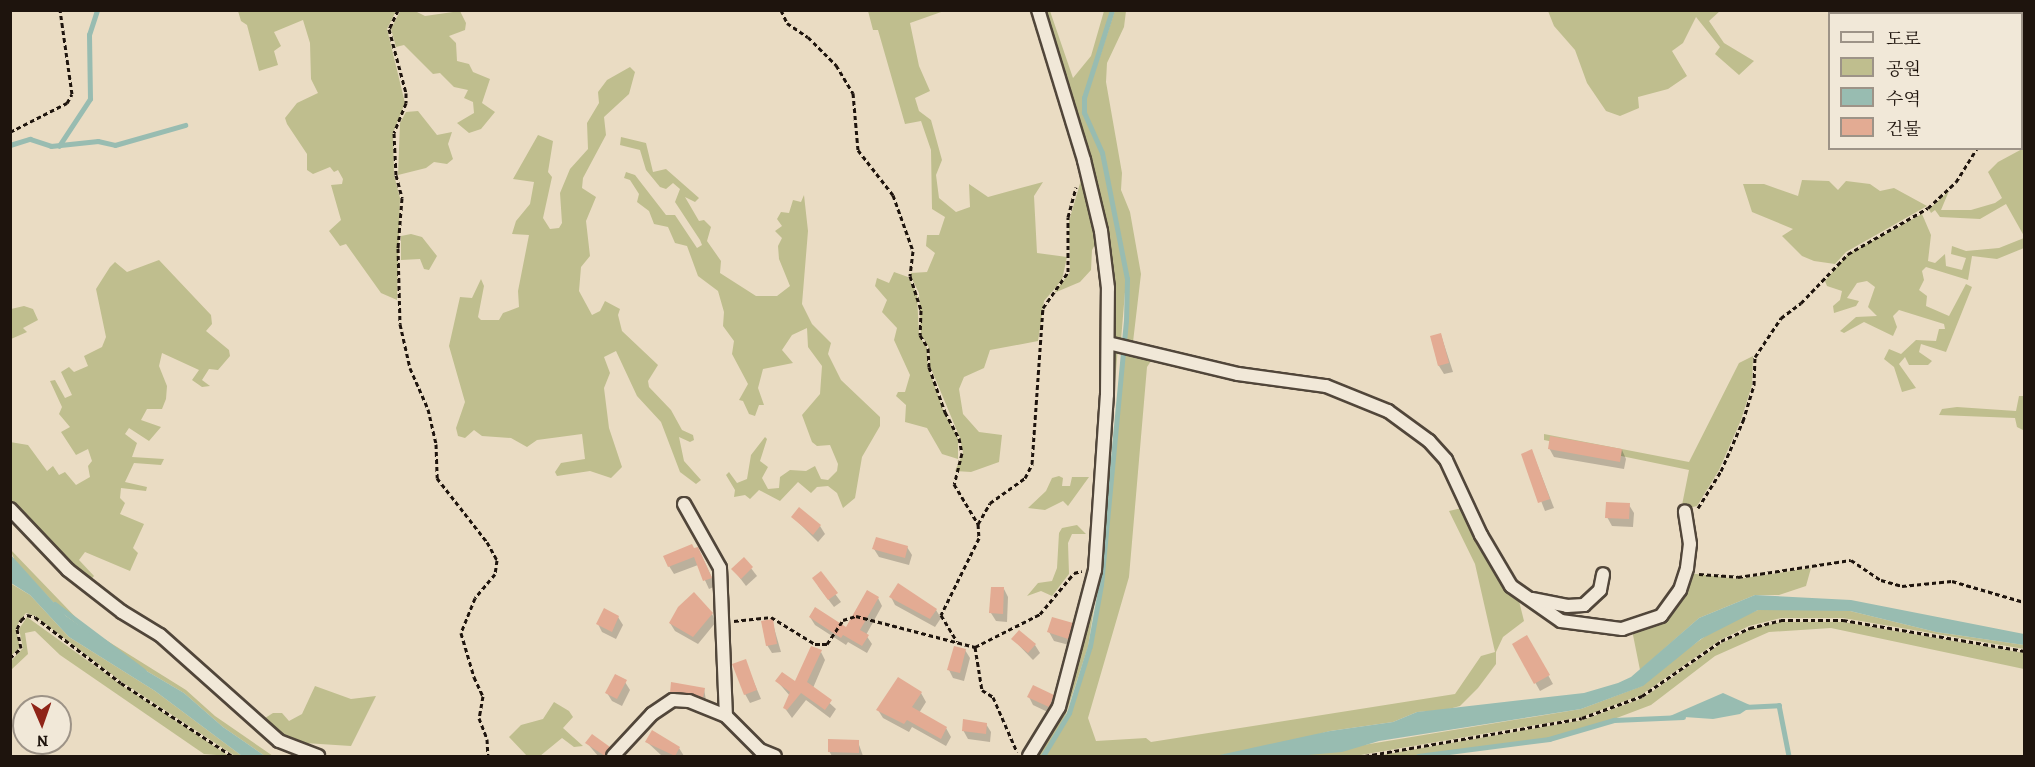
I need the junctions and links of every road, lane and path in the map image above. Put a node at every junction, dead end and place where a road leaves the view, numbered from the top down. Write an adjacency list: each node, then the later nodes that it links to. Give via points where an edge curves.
1 (60, 10): 5 (path, via 72,94 67,103)
2 (398, 10): 26 (path, via 389,29 406,93 394,133 396,175 402,198 398,248 400,324 410,368 432,424 437,478 497,560 495,574 475,598 461,633 483,696 479,718)
3 (781, 10): 12 (path, via 787,23 808,37 854,93 858,150 898,207 913,251 910,276 921,310 920,335 928,348 945,412 959,438 962,453 954,484)
4 (1038, 10): 7 (street)
5 (10, 132)
6 (1976, 150): 11 (path, via 1956,182 1928,208 1848,254 1781,318 1755,357 1754,385 1721,471 1699,508)
7 (1084, 160): 8 (street, via 1101,231); 12 (path, via 1068,217 1068,272 1043,308 1032,464 1025,478 990,502)
8 (1117, 344): 14 (street); 16 (street, via 1238,374 1326,386 1388,411 1429,441 1446,460 1496,563 1511,586)
9 (684, 504): 18 (street, via 720,568)
10 (10, 509): 25 (street, via 68,570 160,635 279,741)
11 (1685, 511): 13 (street, via 1690,544)
12 (978, 524): 19 (path, via 979,538 941,615)
13 (1687, 568): 16 (street, via 1680,590 1661,616 1622,629 1561,621); 17 (path, via 1704,575 1738,577 1851,560 1881,580 1902,586 1952,581)
14 (1095, 570): 20 (path, via 1074,573 1040,614); 30 (street, via 1059,707)
15 (1603, 574): 16 (street, via 1600,590 1584,605 1567,606)
16 (1530, 598)
17 (2025, 602)
18 (724, 623): 19 (path, via 771,617 815,644 827,644 843,620 856,616); 23 (street)
19 (957, 642): 20 (path)
20 (975, 647): 29 (path, via 982,690 993,697)
21 (2025, 651): 31 (path, via 1843,620 1781,620 1721,641 1642,696 1582,718)
22 (10, 658): 24 (path, via 21,648 17,629 21,620 27,615 35,618 122,683)
23 (726, 716): 27 (street, via 689,701 667,702); 28 (street, via 760,750)
24 (232, 756)
25 (318, 756)
26 (488, 756)
27 (614, 756)
28 (775, 756)
29 (1018, 756)
30 (1029, 756)
31 (1365, 756)

